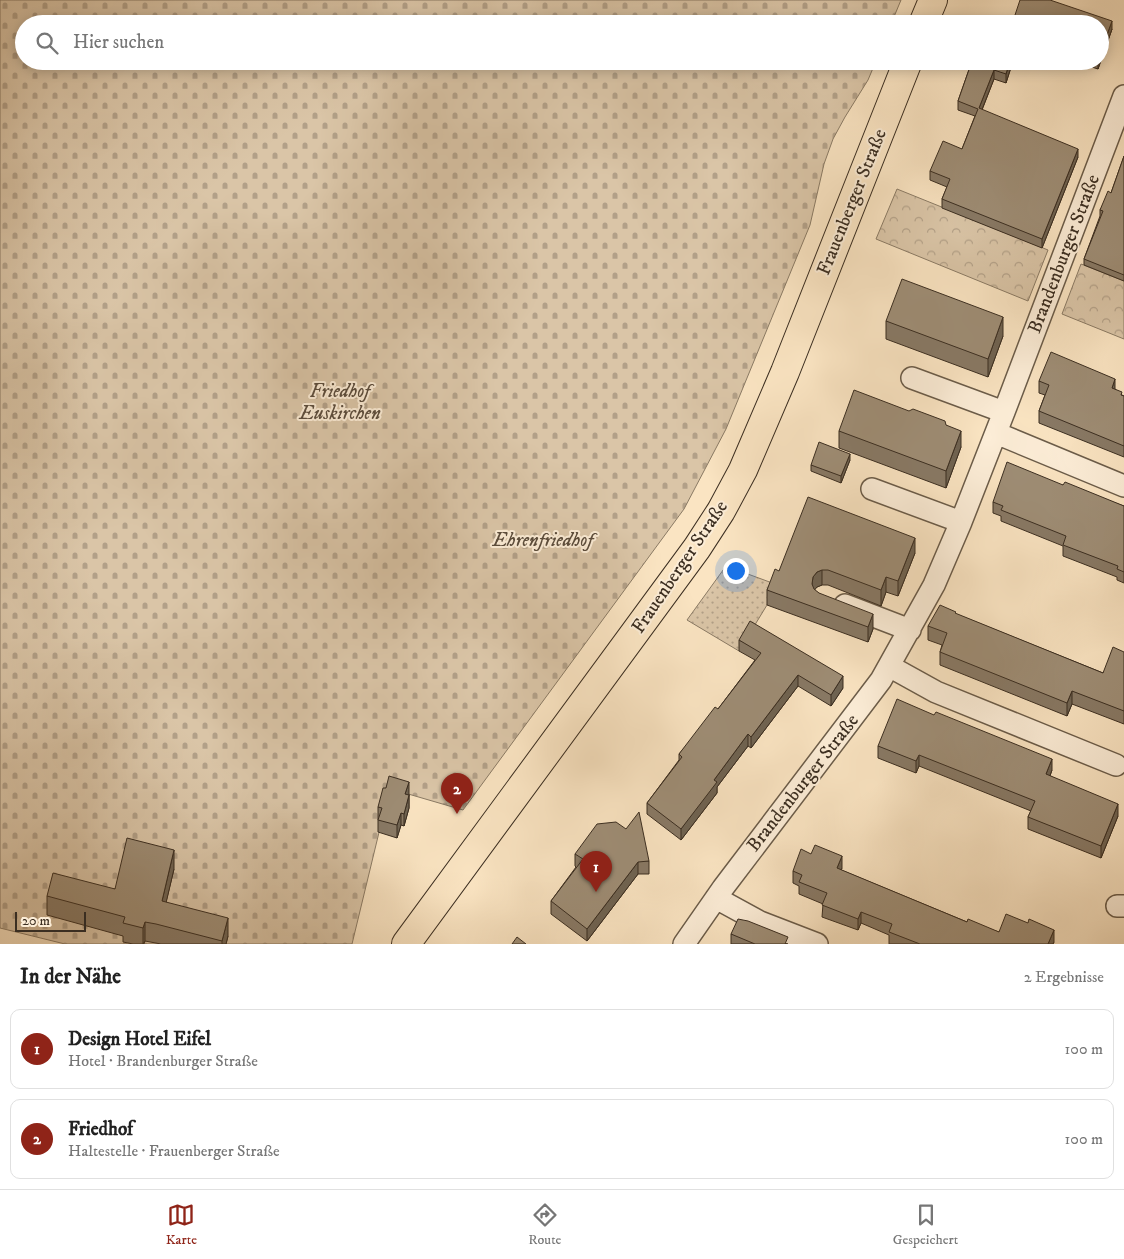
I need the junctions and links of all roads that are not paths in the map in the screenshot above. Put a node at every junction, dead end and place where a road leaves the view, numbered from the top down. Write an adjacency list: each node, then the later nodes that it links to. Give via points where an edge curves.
1 (933, 0): 2 (main road)
2 (927, 15)
3 (904, 70): 16 (main road, Frauenberger Straße, via 785,372 743,470 720,511 697,548)
4 (1124, 96): 6 (street, Brandenburger Straße)
5 (912, 378): 6 (street)
6 (1004, 412): 7 (street, Brandenburger Straße)
7 (996, 433): 8 (street); 10 (street, Brandenburger Straße)
8 (1124, 486)
9 (872, 489): 10 (street)
10 (961, 522): 12 (street, Brandenburger Straße)
11 (824, 597): 12 (street)
12 (910, 630): 13 (street, Brandenburger Straße)
13 (889, 666): 14 (street, via 936,692); 15 (street, Brandenburger Straße)
14 (1116, 765)
15 (716, 898): 17 (street, Brandenburger Straße); 18 (street, via 760,922)
16 (406, 944)
17 (684, 944)
18 (817, 944)

